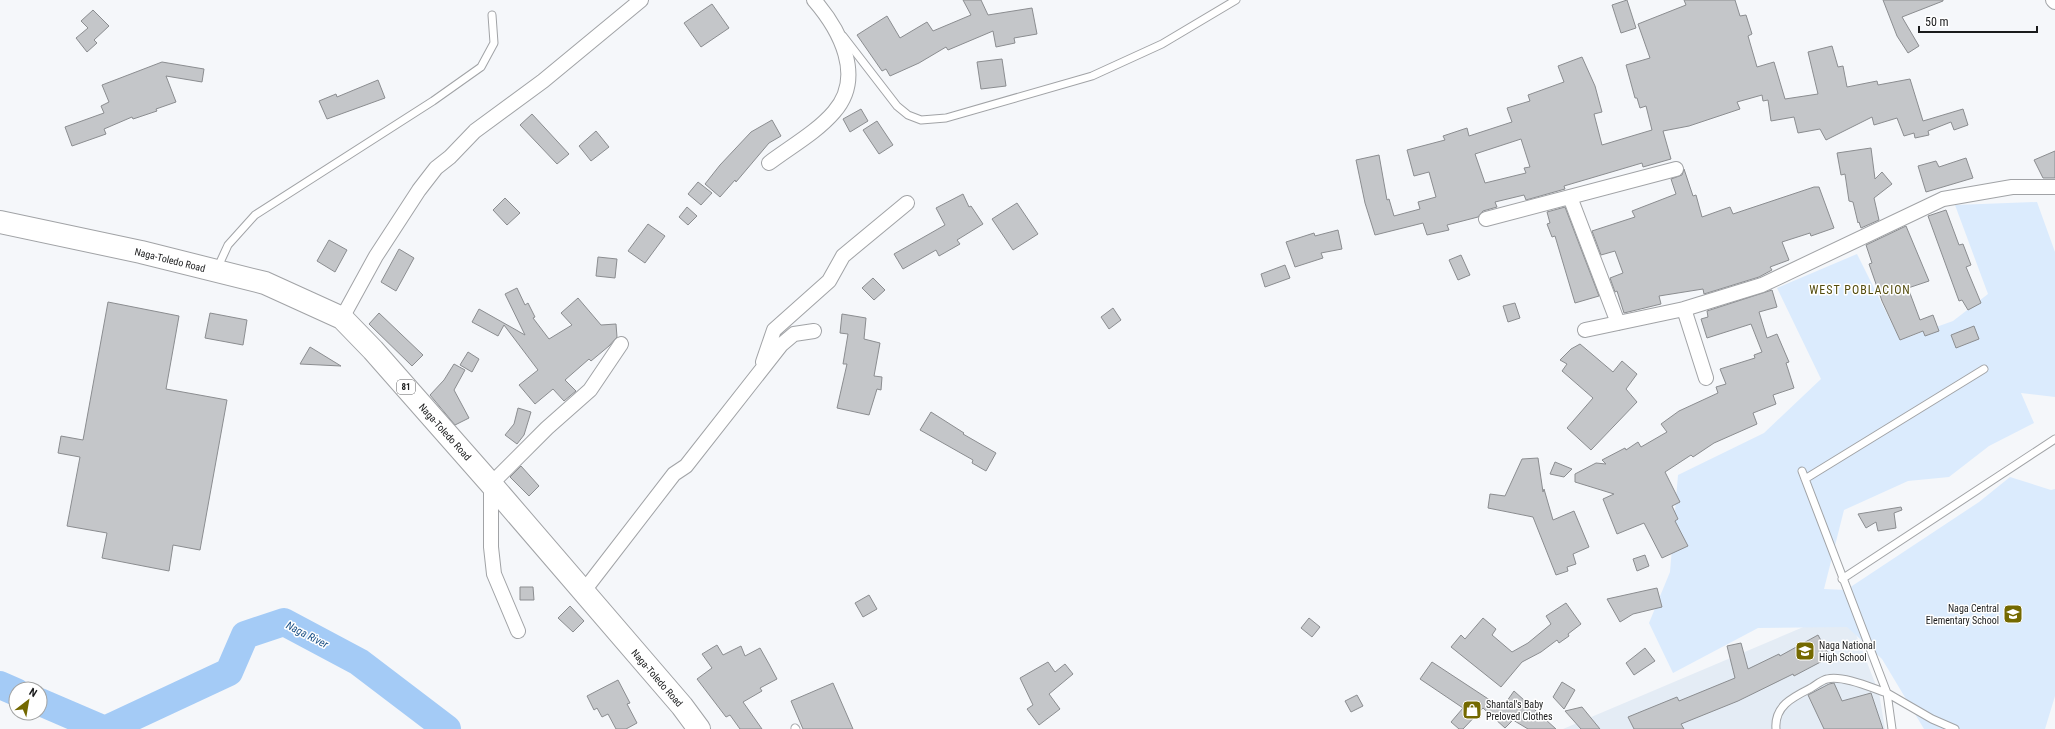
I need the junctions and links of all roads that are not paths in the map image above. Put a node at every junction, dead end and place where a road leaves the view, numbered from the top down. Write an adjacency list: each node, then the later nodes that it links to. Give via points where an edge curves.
1 (641, 0): 17 (street, via 544,81 475,131 436,168 376,256)
2 (814, 0): 6 (street)
3 (1236, 0): 6 (lane, via 1162,44 1092,76 946,118 921,120 908,115 897,106)
4 (2052, 0): 5 (street)
5 (2055, 2)
6 (826, 14): 8 (street, via 843,44 850,70 847,92 834,112)
7 (492, 16): 15 (lane, via 494,43 481,67 433,101 255,215 228,244)
8 (769, 163)
9 (1676, 169): 11 (street)
10 (2055, 187): 16 (street, via 2012,187 1943,199 1762,285)
11 (1570, 197): 13 (street); 18 (street)
12 (907, 203): 23 (street, via 843,256 829,281 774,330)
13 (1486, 219)
14 (0, 222): 15 (highway, Naga-Toledo Road / 81)
15 (216, 271): 17 (highway, Naga-Toledo Road / 81, via 265,283)
16 (1684, 309): 18 (street); 24 (street)
17 (342, 318): 28 (highway, Naga-Toledo Road / 81)
18 (1618, 324): 19 (street)
19 (1585, 330)
20 (814, 332): 23 (street, via 794,334)
21 (621, 344): 28 (street, via 590,390 547,428)
22 (1984, 369): 27 (lane)
23 (760, 372): 30 (street, via 686,466 674,474)
24 (1706, 378)
25 (2055, 439): 29 (lane)
26 (1802, 471): 27 (lane)
27 (1806, 479): 29 (lane)
28 (491, 484): 30 (highway, Naga-Toledo Road / 81); 31 (street, via 491,547 494,574)
29 (1842, 579): 32 (lane)
30 (583, 592): 33 (highway, Naga-Toledo Road / 81)
31 (518, 631)
32 (1887, 693): 34 (lane, via 1847,680 1828,679 1791,698 1776,719); 35 (lane); 36 (lane)
33 (699, 729)
34 (1776, 729)
35 (1892, 729)
36 (1955, 729)

